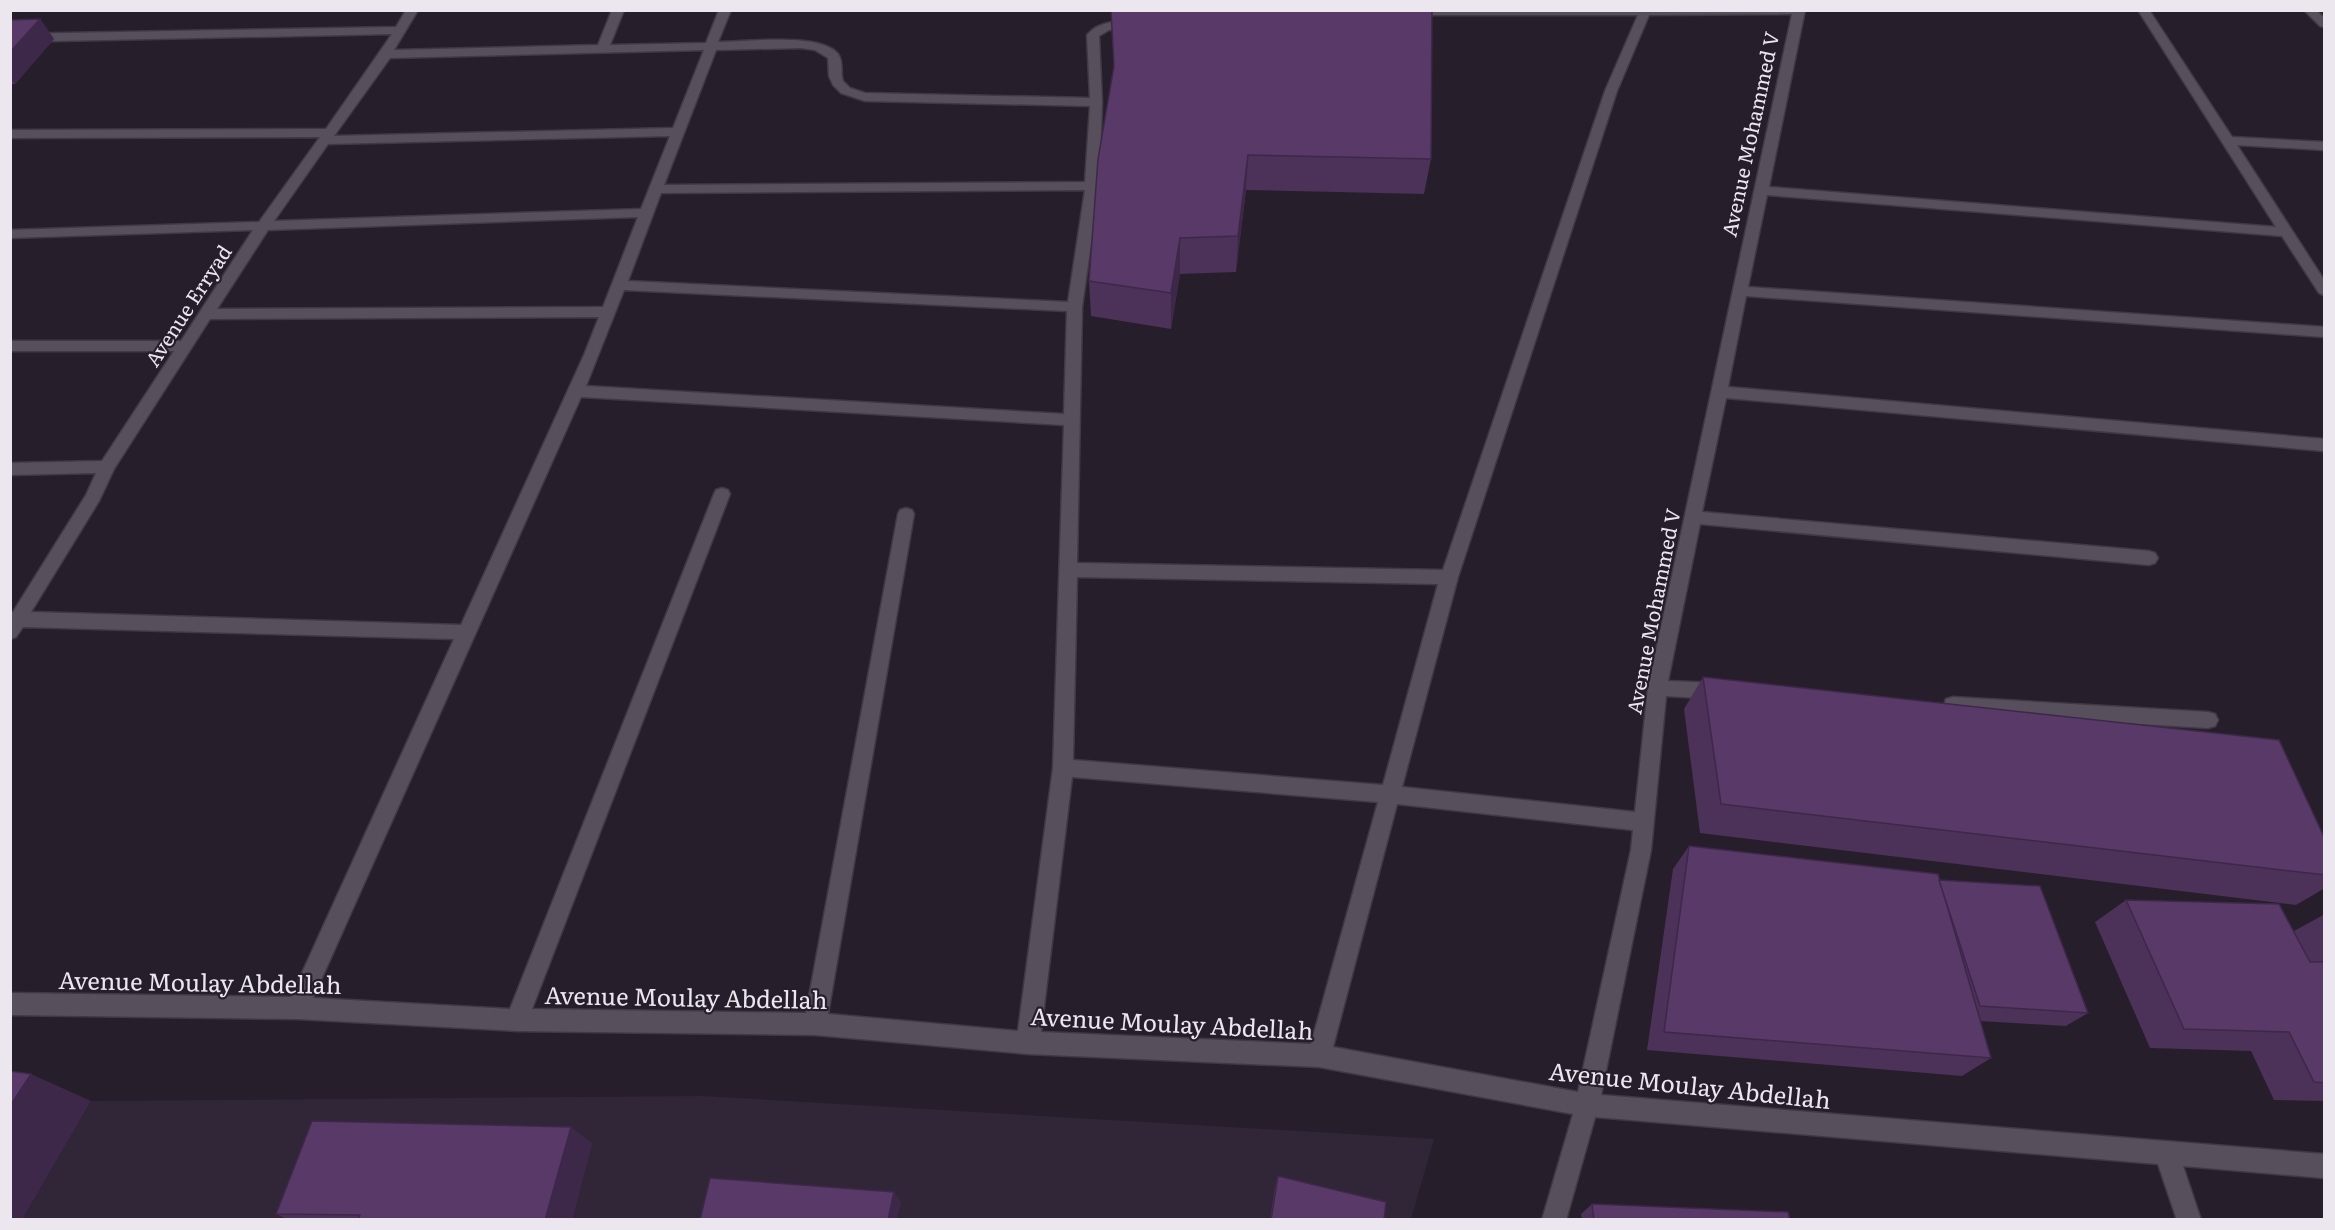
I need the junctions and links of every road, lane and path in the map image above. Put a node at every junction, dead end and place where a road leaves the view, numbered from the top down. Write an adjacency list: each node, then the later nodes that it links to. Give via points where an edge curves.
1 (412, 10): 12 (street, Avenue Erryad)
2 (618, 10): 15 (street)
3 (725, 10): 14 (street)
4 (2143, 10): 21 (street)
5 (2309, 10): 11 (street)
6 (1429, 11): 7 (street); 9 (street)
7 (1644, 11): 8 (street); 50 (street, via 1611,91)
8 (1799, 11): 25 (street, Avenue Mohammed V)
9 (1395, 12)
10 (1154, 24): 17 (street, via 1097,29 1093,35)
11 (2325, 24)
12 (400, 30): 13 (street); 16 (street, Avenue Erryad)
13 (10, 38)
14 (711, 46): 15 (street); 17 (street, via 801,44 825,50 835,57 837,83 843,90 865,97); 18 (street)
15 (603, 48): 16 (street)
16 (386, 54): 20 (street, Avenue Erryad)
17 (1096, 102): 23 (street)
18 (678, 132): 20 (street); 24 (street)
19 (10, 134): 20 (street)
20 (328, 136): 27 (street, Avenue Erryad)
21 (2228, 141): 22 (street); 28 (street)
22 (2325, 146)
23 (1092, 186): 24 (street); 33 (street)
24 (656, 189): 26 (street)
25 (1761, 190): 28 (street); 32 (street, Avenue Mohammed V)
26 (647, 213): 27 (street); 30 (street)
27 (263, 226): 29 (street); 35 (street, Avenue Erryad)
28 (2287, 232): 31 (street)
29 (10, 234)
30 (618, 285): 33 (street); 34 (street)
31 (2325, 290)
32 (1740, 291): 36 (street); 40 (street, Avenue Mohammed V)
33 (1075, 307): 41 (street)
34 (608, 312): 35 (street); 39 (street)
35 (206, 314): 38 (street, Avenue Erryad)
36 (2325, 332)
37 (10, 346): 38 (street)
38 (185, 346): 43 (street, Avenue Erryad)
39 (576, 391): 41 (street); 52 (street)
40 (1718, 392): 42 (street); 47 (street, Avenue Mohammed V)
41 (1071, 420): 49 (street)
42 (2325, 445)
43 (106, 467): 44 (street); 51 (street, Avenue Erryad, via 93,497)
44 (10, 469)
45 (722, 494): 62 (street)
46 (906, 514): 63 (street)
47 (1692, 517): 48 (street); 53 (street, Avenue Mohammed V)
48 (2149, 558)
49 (1068, 570): 50 (street); 57 (street)
50 (1449, 577): 58 (street)
51 (13, 624): 52 (street)
52 (467, 632): 61 (street)
53 (1657, 688): 54 (street); 59 (street, Avenue Mohammed V)
54 (1739, 693)
55 (1938, 704): 56 (street)
56 (2208, 720)
57 (1062, 768): 58 (street); 64 (street)
58 (1390, 794): 59 (street); 65 (street)
59 (1643, 822): 66 (street, Avenue Mohammed V, via 1641,850)
60 (10, 1004): 61 (street, Avenue Moulay Abdellah)
61 (297, 1008): 62 (street, Avenue Moulay Abdellah)
62 (517, 1020): 63 (street, Avenue Moulay Abdellah)
63 (814, 1024): 64 (street, Avenue Moulay Abdellah)
64 (1028, 1043): 65 (street, Avenue Moulay Abdellah)
65 (1319, 1056): 66 (street, Avenue Moulay Abdellah)
66 (1587, 1105): 67 (street, Avenue Moulay Abdellah); 69 (street, Avenue Mohammed V)
67 (2166, 1152): 68 (street, Avenue Moulay Abdellah); 70 (street)
68 (2325, 1166)
69 (1554, 1220)
70 (2188, 1220)

